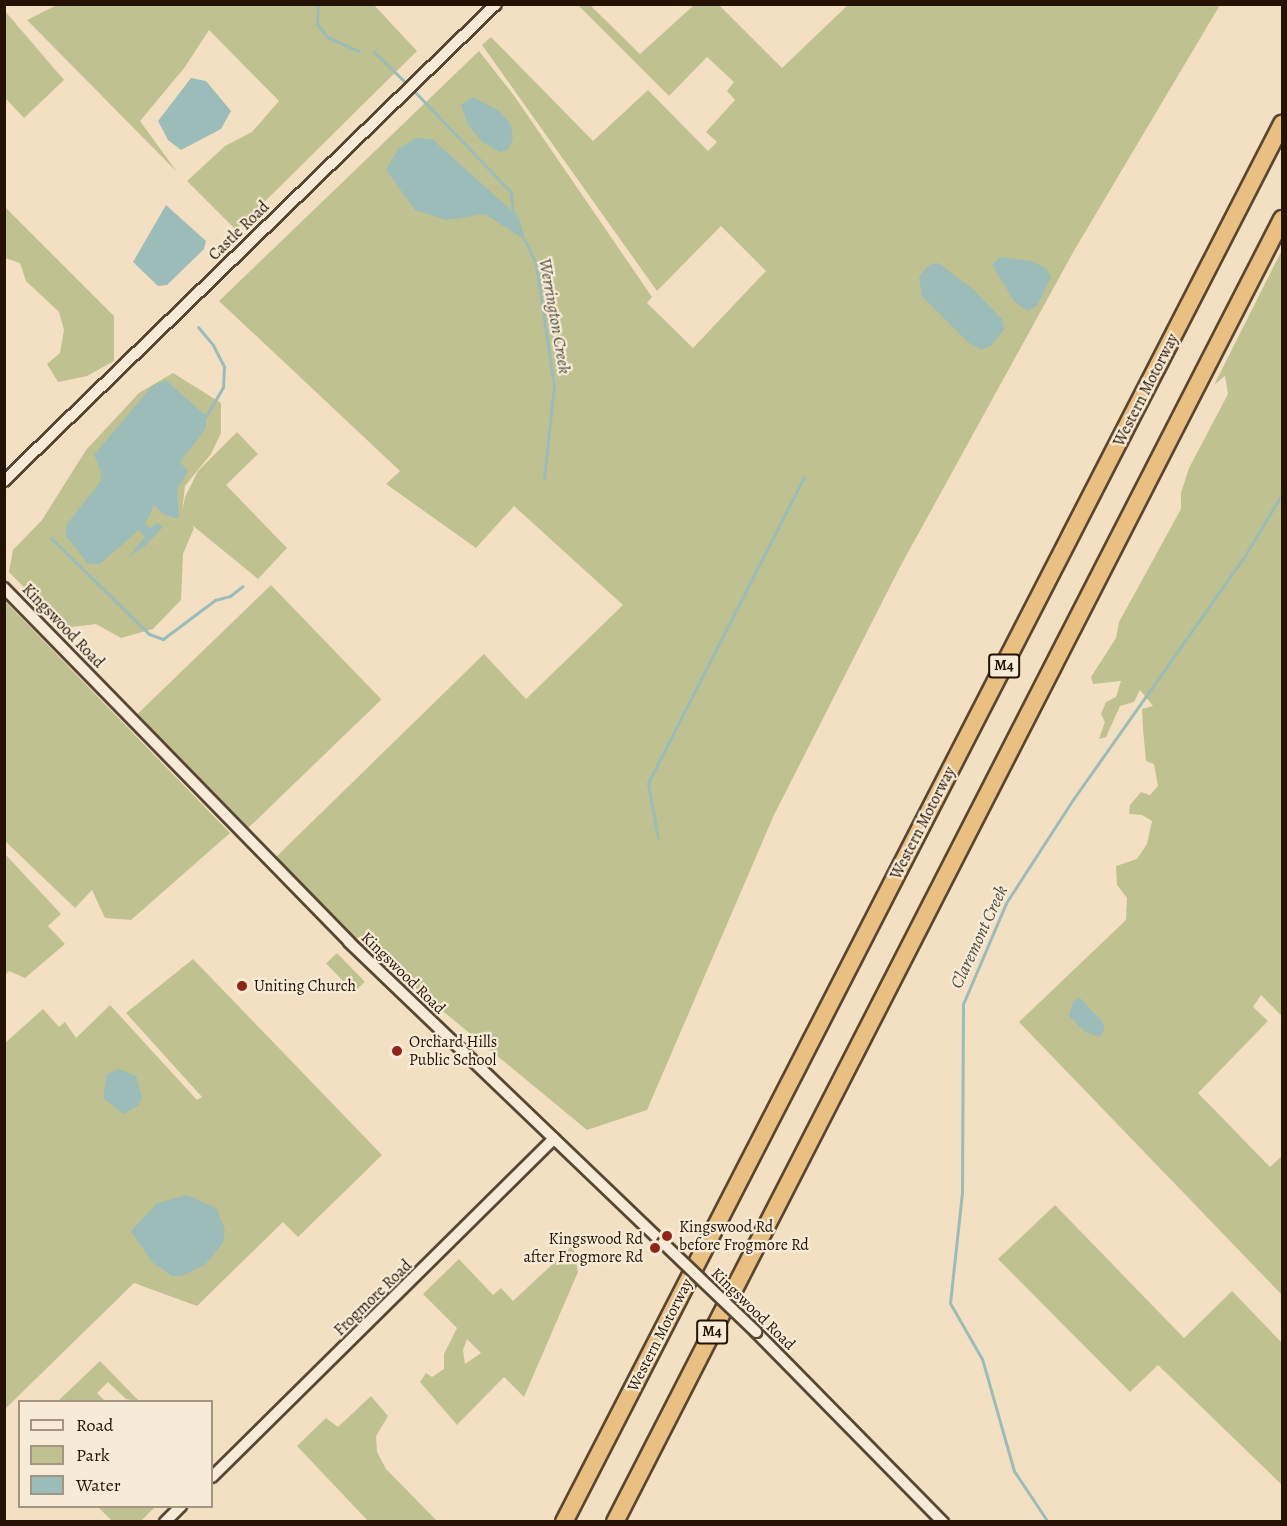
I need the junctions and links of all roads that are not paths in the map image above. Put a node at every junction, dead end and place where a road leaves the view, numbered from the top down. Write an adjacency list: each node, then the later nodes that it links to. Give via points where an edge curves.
1 (496, 4): 4 (street, Castle Road)
2 (1282, 124): 10 (highway, Western Motorway / M4)
3 (1282, 219): 11 (highway, M4)
4 (4, 481)
5 (4, 588): 6 (street, Kingswood Road, via 349,942)
6 (554, 1139): 7 (street, Frogmore Road); 12 (street, Kingswood Road, bridge, via 756,1332)
7 (213, 1476)
8 (179, 1508): 9 (street)
9 (165, 1521)
10 (564, 1521)
11 (615, 1521)
12 (943, 1521)

